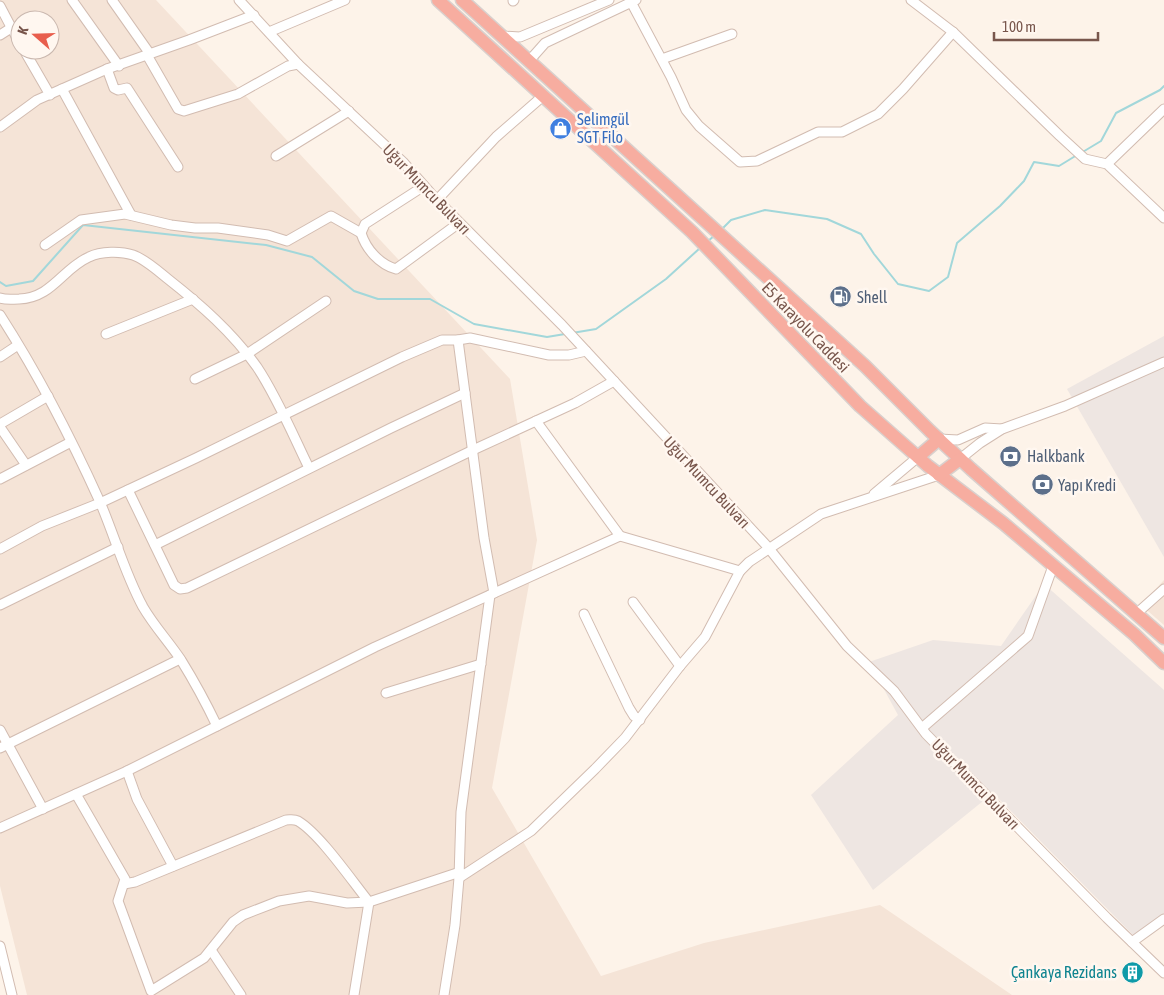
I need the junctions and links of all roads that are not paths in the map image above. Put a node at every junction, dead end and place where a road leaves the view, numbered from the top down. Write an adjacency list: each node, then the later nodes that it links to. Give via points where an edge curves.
1 (72, 0): 22 (street)
2 (112, 0): 17 (street)
3 (240, 0): 11 (street, Uğur Mumcu Bulvarı)
4 (345, 0): 13 (street)
5 (438, 0): 26 (highway, E5 Karayolu Caddesi)
6 (462, 0): 16 (highway, E5 Karayolu Caddesi)
7 (911, 0): 14 (street)
8 (605, 1): 16 (street, via 520,37)
9 (634, 1): 18 (street); 20 (street, via 545,43)
10 (0, 6): 12 (street)
11 (254, 15): 13 (street, Uğur Mumcu Bulvarı); 17 (street)
12 (10, 26)
13 (269, 32): 21 (street, Uğur Mumcu Bulvarı)
14 (953, 32): 18 (street, via 878,114 842,132 818,132 757,161 740,162 699,126 686,110); 31 (street, via 1085,159)
15 (732, 34): 18 (street)
16 (502, 36): 20 (highway, E5 Karayolu Caddesi)
17 (149, 55): 21 (street, via 178,109 184,111 238,94 288,66); 22 (street)
18 (662, 59)
19 (30, 60): 25 (street)
20 (529, 60): 59 (highway, E5 Karayolu Caddesi, via 866,366)
21 (298, 64): 28 (street, Uğur Mumcu Bulvarı)
22 (119, 66): 23 (street)
23 (107, 69): 24 (street); 32 (street, via 114,88 127,88)
24 (62, 89): 25 (street); 35 (street)
25 (50, 95): 29 (street, via 37,100)
26 (544, 96): 34 (street, via 496,138); 62 (highway, E5 Karayolu Caddesi, via 692,232 860,406)
27 (1164, 109): 31 (street)
28 (349, 111): 30 (street); 33 (street, Uğur Mumcu Bulvarı)
29 (0, 127)
30 (276, 156)
31 (1107, 164): 36 (street)
32 (178, 167)
33 (424, 186): 34 (street, Uğur Mumcu Bulvarı); 38 (street, via 365,224)
34 (437, 200): 37 (street, Uğur Mumcu Bulvarı)
35 (130, 215): 38 (street, via 171,225 218,228 287,241 331,216); 39 (street, via 80,220)
36 (1164, 218)
37 (460, 223): 38 (street, via 396,269 377,257 364,243); 47 (street, Uğur Mumcu Bulvarı)
38 (361, 233)
39 (45, 245)
40 (0, 298): 41 (street, via 29,299 44,292 90,256 117,252 135,256)
41 (193, 299): 44 (street); 48 (street, via 226,329)
42 (326, 301): 48 (street)
43 (0, 315): 46 (street)
44 (106, 334)
45 (458, 340): 47 (street, via 470,338 549,356); 53 (street); 55 (street, via 442,340 402,357)
46 (18, 345): 49 (street); 54 (street)
47 (586, 351): 52 (street, Uğur Mumcu Bulvarı)
48 (247, 354): 51 (street); 55 (street)
49 (0, 356)
50 (1164, 362): 58 (street, via 1065,406)
51 (195, 379)
52 (614, 382): 56 (street); 75 (street, Uğur Mumcu Bulvarı)
53 (465, 393): 61 (street); 65 (street)
54 (48, 396): 57 (street); 60 (street)
55 (284, 416): 65 (street); 68 (street)
56 (536, 421): 61 (street); 71 (street)
57 (0, 426): 64 (street)
58 (1002, 429): 59 (street, via 984,428 958,440); 63 (street)
59 (939, 439): 62 (highway); 63 (highway, E5 Karayolu Caddesi)
60 (71, 442): 64 (street); 69 (street)
61 (473, 450): 72 (street, via 187,588 180,589 174,585); 79 (street)
62 (918, 457): 66 (highway, E5 Karayolu Caddesi); 70 (street, via 879,491)
63 (960, 459): 66 (highway); 83 (highway, E5 Karayolu Caddesi)
64 (26, 465): 67 (street)
65 (309, 468): 72 (street)
66 (939, 475): 70 (street); 76 (highway, E5 Karayolu Caddesi)
67 (0, 480)
68 (128, 490): 69 (street); 72 (street)
69 (100, 503): 73 (street); 74 (street, via 42,526)
70 (856, 503): 75 (street, via 821,514)
71 (620, 536): 77 (street); 79 (street)
72 (155, 545)
73 (118, 547): 81 (street); 85 (street, via 143,608)
74 (0, 549)
75 (769, 549): 77 (street); 92 (street, Uğur Mumcu Bulvarı, via 847,646 894,691)
76 (1053, 566): 86 (highway, E5 Karayolu Caddesi); 92 (street, via 1028,636)
77 (740, 571): 88 (street, via 705,637)
78 (1164, 590): 83 (street)
79 (492, 594): 87 (street); 91 (street, via 375,647)
80 (633, 602): 88 (street)
81 (0, 605)
82 (584, 614): 90 (street, via 629,708)
83 (1136, 614): 84 (highway, E5 Karayolu Caddesi)
84 (1164, 638)
85 (180, 659): 91 (street); 94 (street)
86 (1164, 662)
87 (481, 664): 89 (street); 100 (street, via 461,812)
88 (680, 666): 90 (street)
89 (386, 693)
90 (640, 720): 100 (street, via 531,831)
91 (217, 726): 95 (street)
92 (922, 728): 104 (street, Uğur Mumcu Bulvarı)
93 (0, 730): 94 (street)
94 (4, 746): 97 (street)
95 (127, 771): 96 (street); 99 (street, via 137,800)
96 (76, 794): 97 (street); 101 (street, via 125,879)
97 (43, 808): 98 (street)
98 (0, 828)
99 (172, 866): 101 (street); 102 (street, via 286,820 294,820 319,840)
100 (460, 875): 102 (street); 113 (street)
101 (124, 884): 109 (street, via 118,901)
102 (369, 902): 106 (street, via 347,903 309,896 279,901 233,922); 112 (street)
103 (1164, 918): 104 (street)
104 (1132, 942): 107 (street, Uğur Mumcu Bulvarı)
105 (0, 946): 110 (street)
106 (211, 950): 109 (street); 111 (street)
107 (1160, 963): 108 (street, Uğur Mumcu Bulvarı)
108 (1164, 973)
109 (152, 993)
110 (12, 995)
111 (241, 995)
112 (354, 995)
113 (444, 995)

